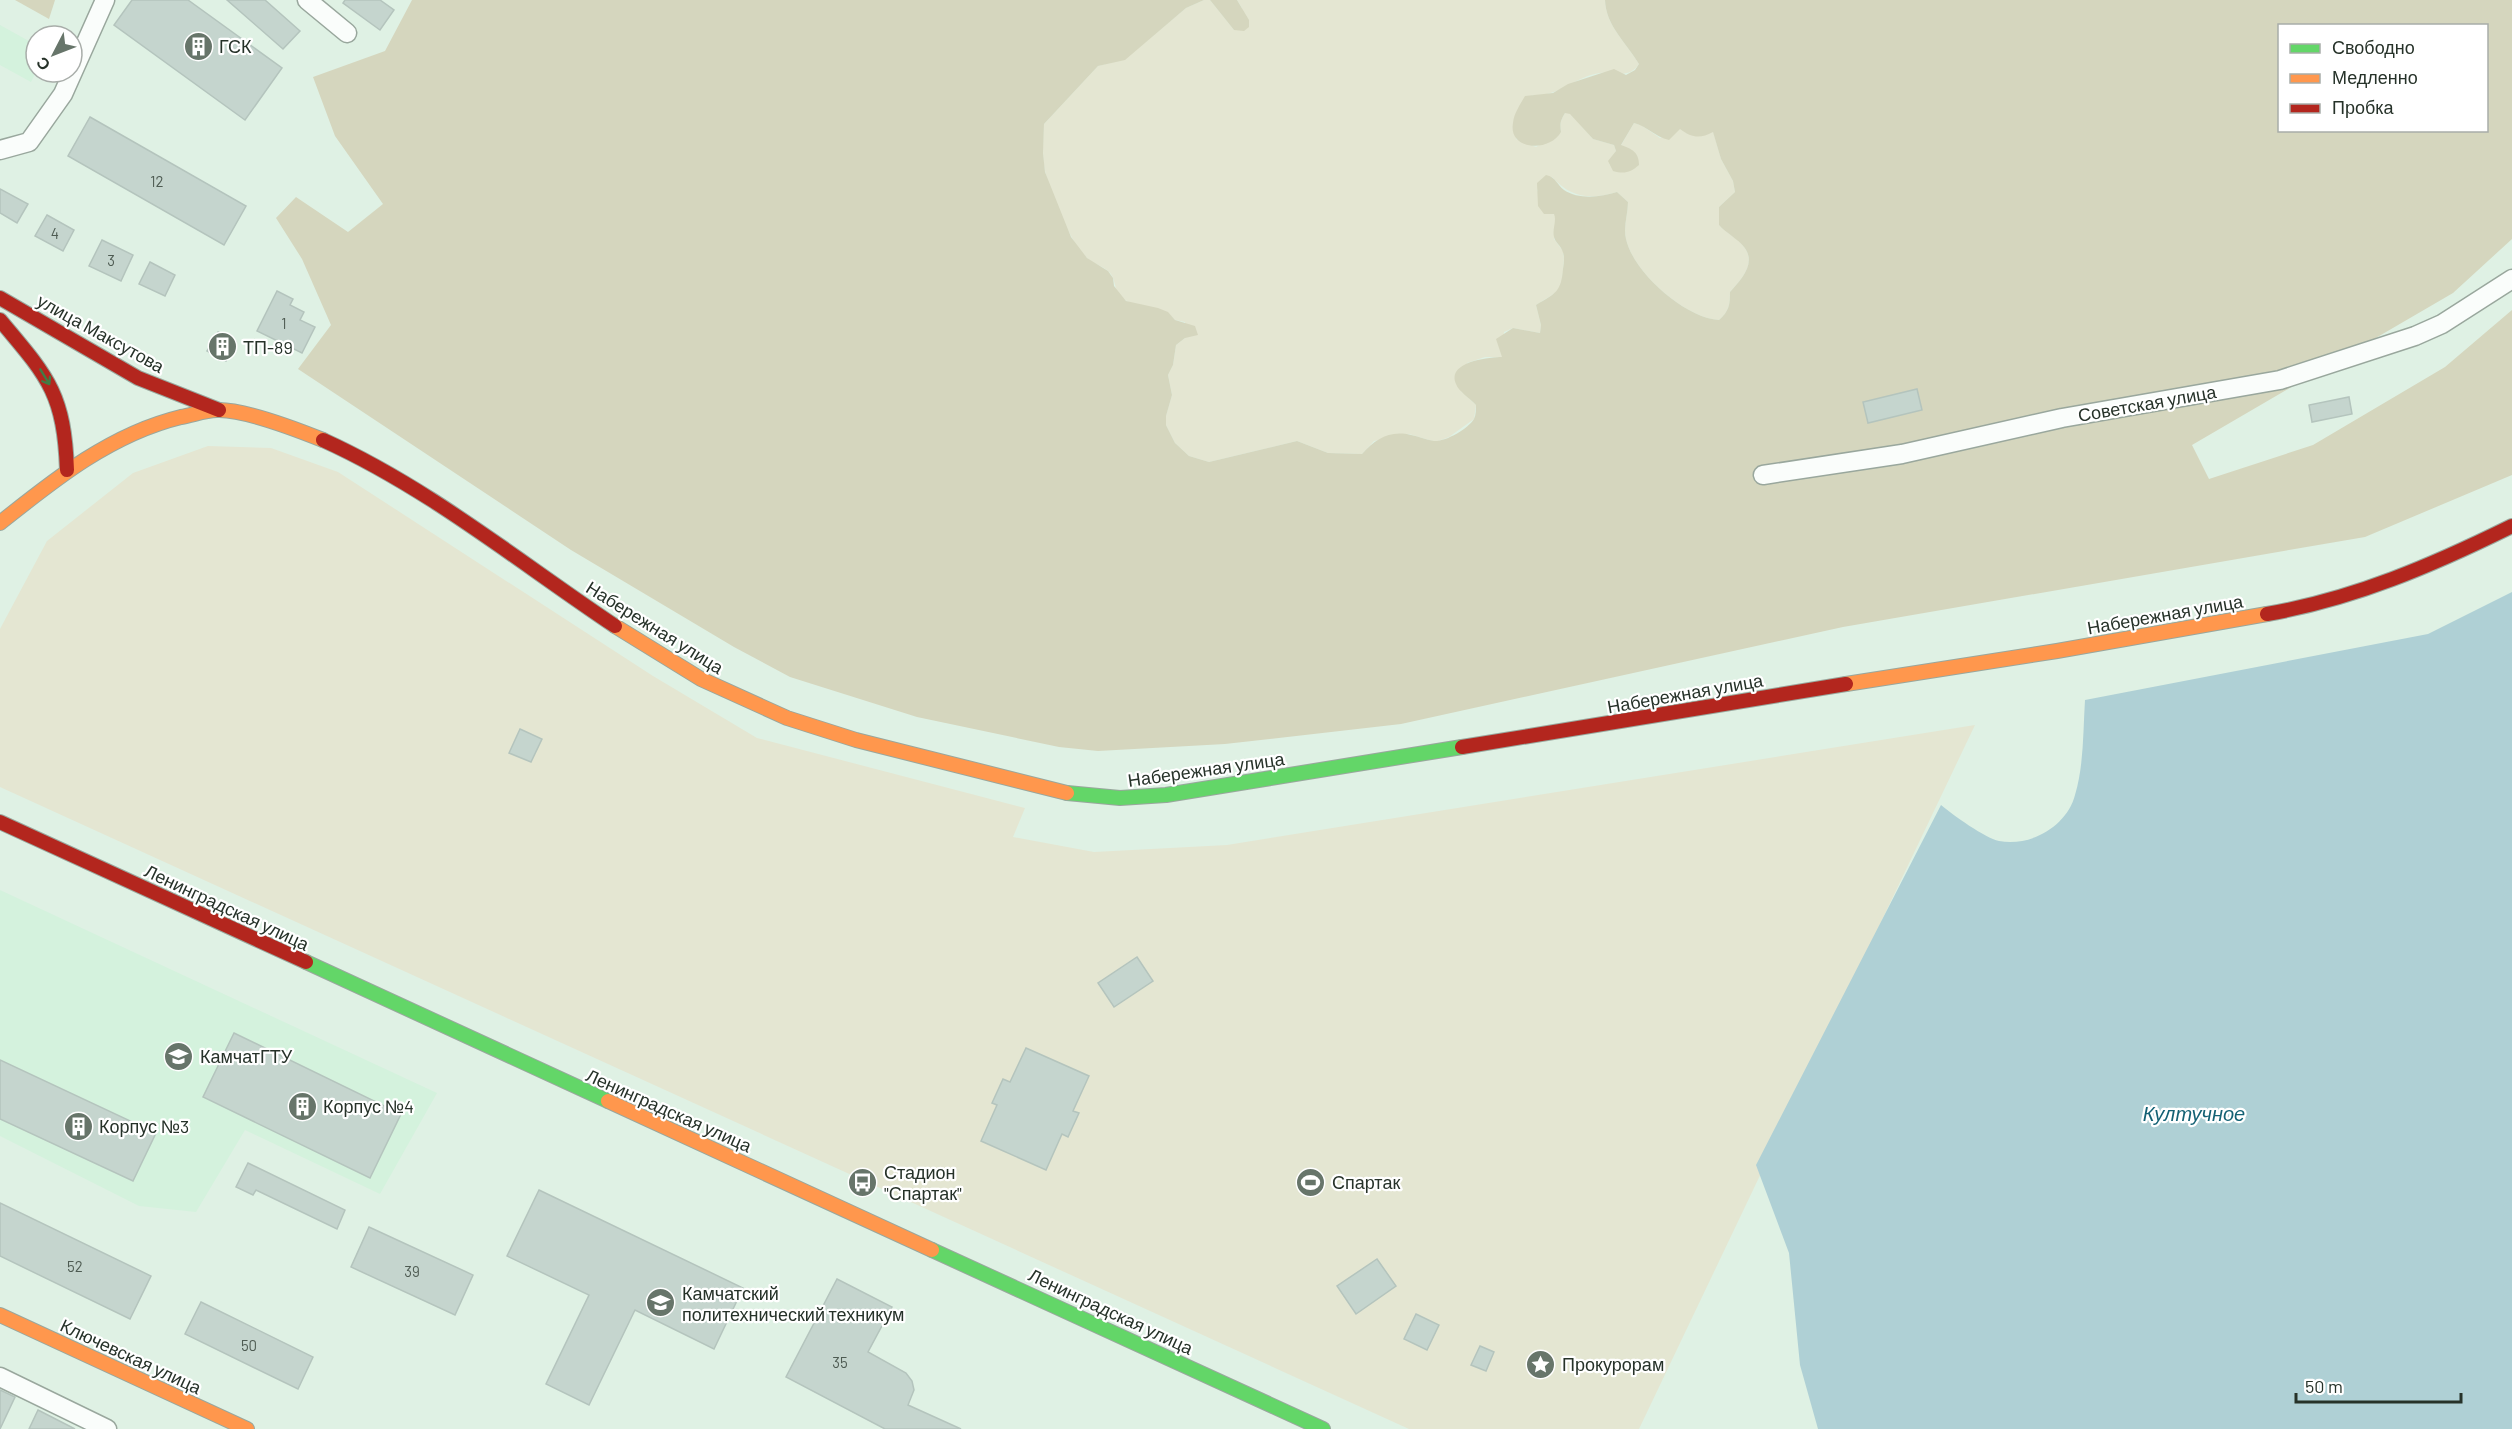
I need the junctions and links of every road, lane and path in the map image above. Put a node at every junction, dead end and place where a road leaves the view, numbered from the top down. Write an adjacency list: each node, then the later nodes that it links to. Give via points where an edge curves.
1 (105, 0): 4 (street, via 63,94 29,142)
2 (307, 0): 3 (street)
3 (346, 33)
4 (0, 150)
5 (2512, 279): 10 (street, Советская улица, via 2442,324 2415,336 2265,384 2062,418 1902,454)
6 (0, 298): 8 (main road, улица Максутова, via 138,378)
7 (0, 320): 9 (main road, one-way to 9, via 46,376 61,412)
8 (219, 410): 9 (main road, Набережная улица, via 146,426); 12 (main road, Набережная улица, via 309,433 373,463 660,655 754,705 905,753 1048,788 1122,799 1577,730 2296,609 2392,581)
9 (67, 470): 11 (main road, Набережная улица)
10 (1763, 475)
11 (0, 523)
12 (2512, 526)
13 (0, 822): 18 (main road, Ленинградская улица)
14 (0, 1315): 17 (main road, Ключевская улица)
15 (0, 1377): 16 (street)
16 (107, 1429)
17 (247, 1429)
18 (1323, 1429)

